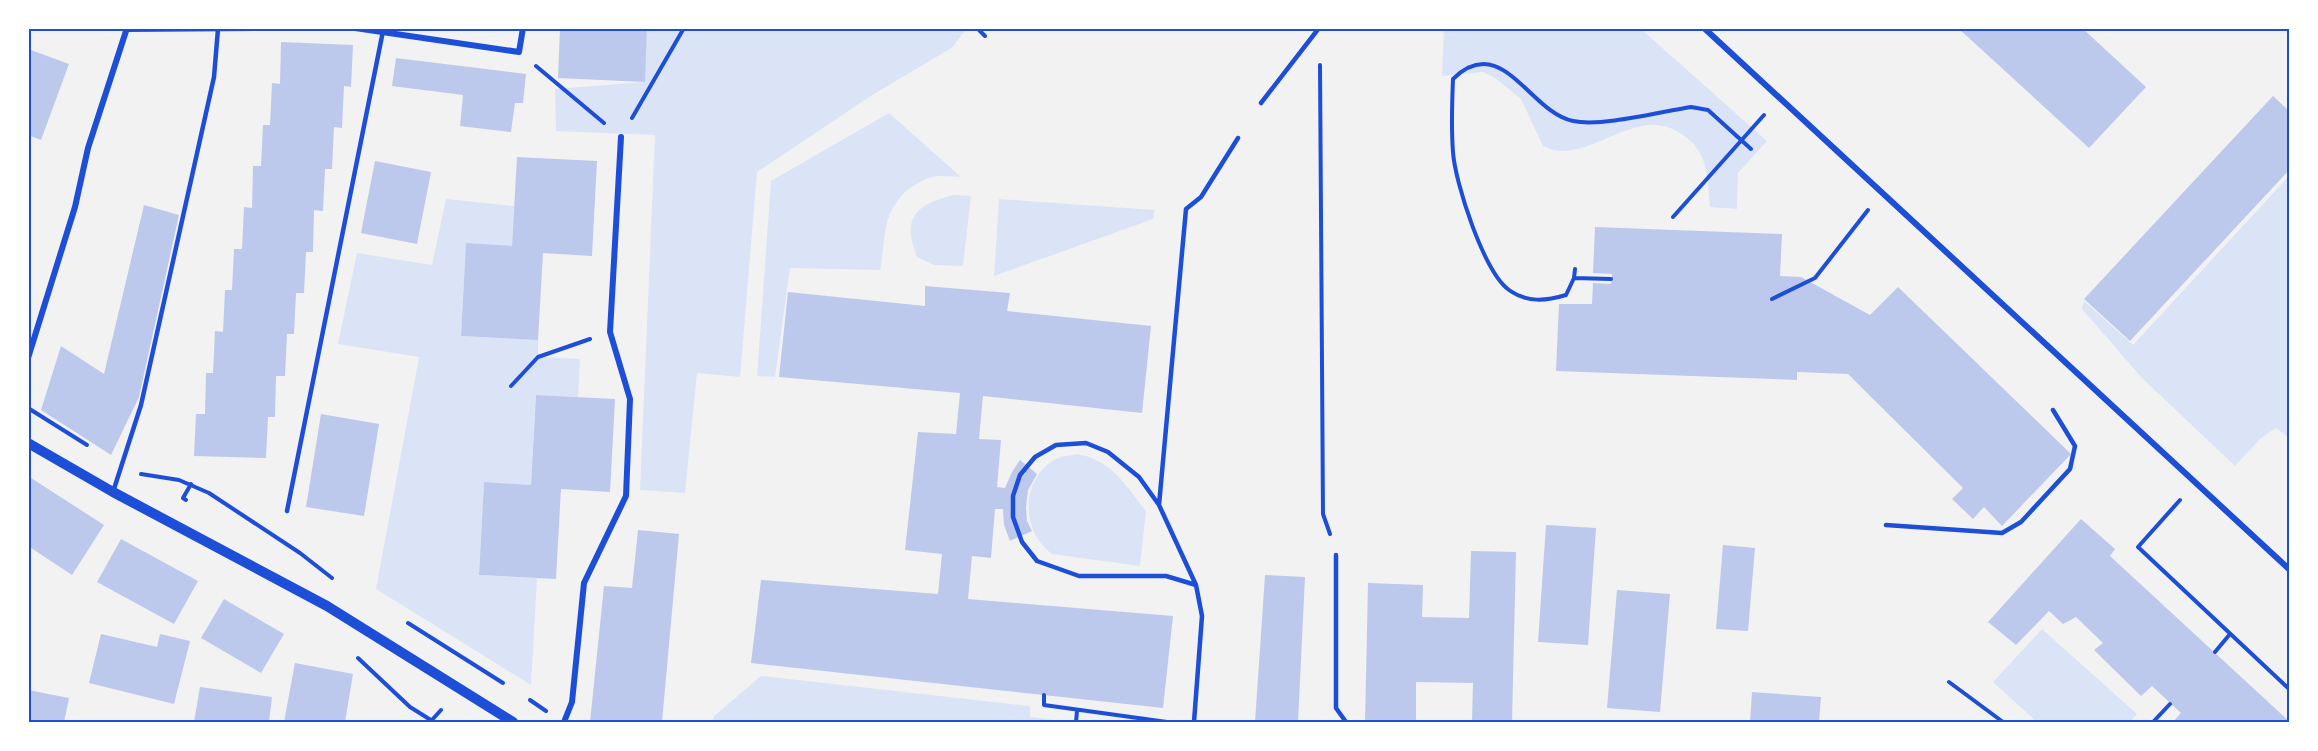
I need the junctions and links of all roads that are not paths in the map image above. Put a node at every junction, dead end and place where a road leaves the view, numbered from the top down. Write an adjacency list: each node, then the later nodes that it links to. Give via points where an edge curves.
1 (254, 28): 7 (street)
2 (354, 28): 8 (street)
3 (523, 28): 8 (street, via 519,52)
4 (1319, 28): 9 (lane)
5 (1704, 28): 20 (street)
6 (127, 29): 7 (street); 12 (street, via 88,148 75,207)
7 (218, 29): 15 (lane, via 214,77 144,393)
8 (383, 31): 17 (lane)
9 (1261, 103)
10 (621, 137): 23 (street, via 610,332 630,399 626,495 584,583 572,702)
11 (1238, 138): 16 (lane, via 1201,198 1186,208)
12 (28, 358)
13 (2053, 410): 18 (lane, via 2075,446 2070,469 2021,522 2002,533)
14 (28, 443): 15 (street)
15 (113, 492): 22 (street, via 327,606)
16 (1159, 505): 21 (lane); 21 (lane, via 1139,477 1108,452 1076,443 1056,445 1035,457 1020,475 1013,496 1013,517 1022,542 1037,561 1079,576 1166,576)
17 (287, 511)
18 (1886, 525)
19 (1336, 555): 25 (lane, via 1336,708)
20 (2289, 570)
21 (1196, 585): 24 (lane, via 1202,616)
22 (513, 723)
23 (564, 723)
24 (1194, 723)
25 (1346, 723)

